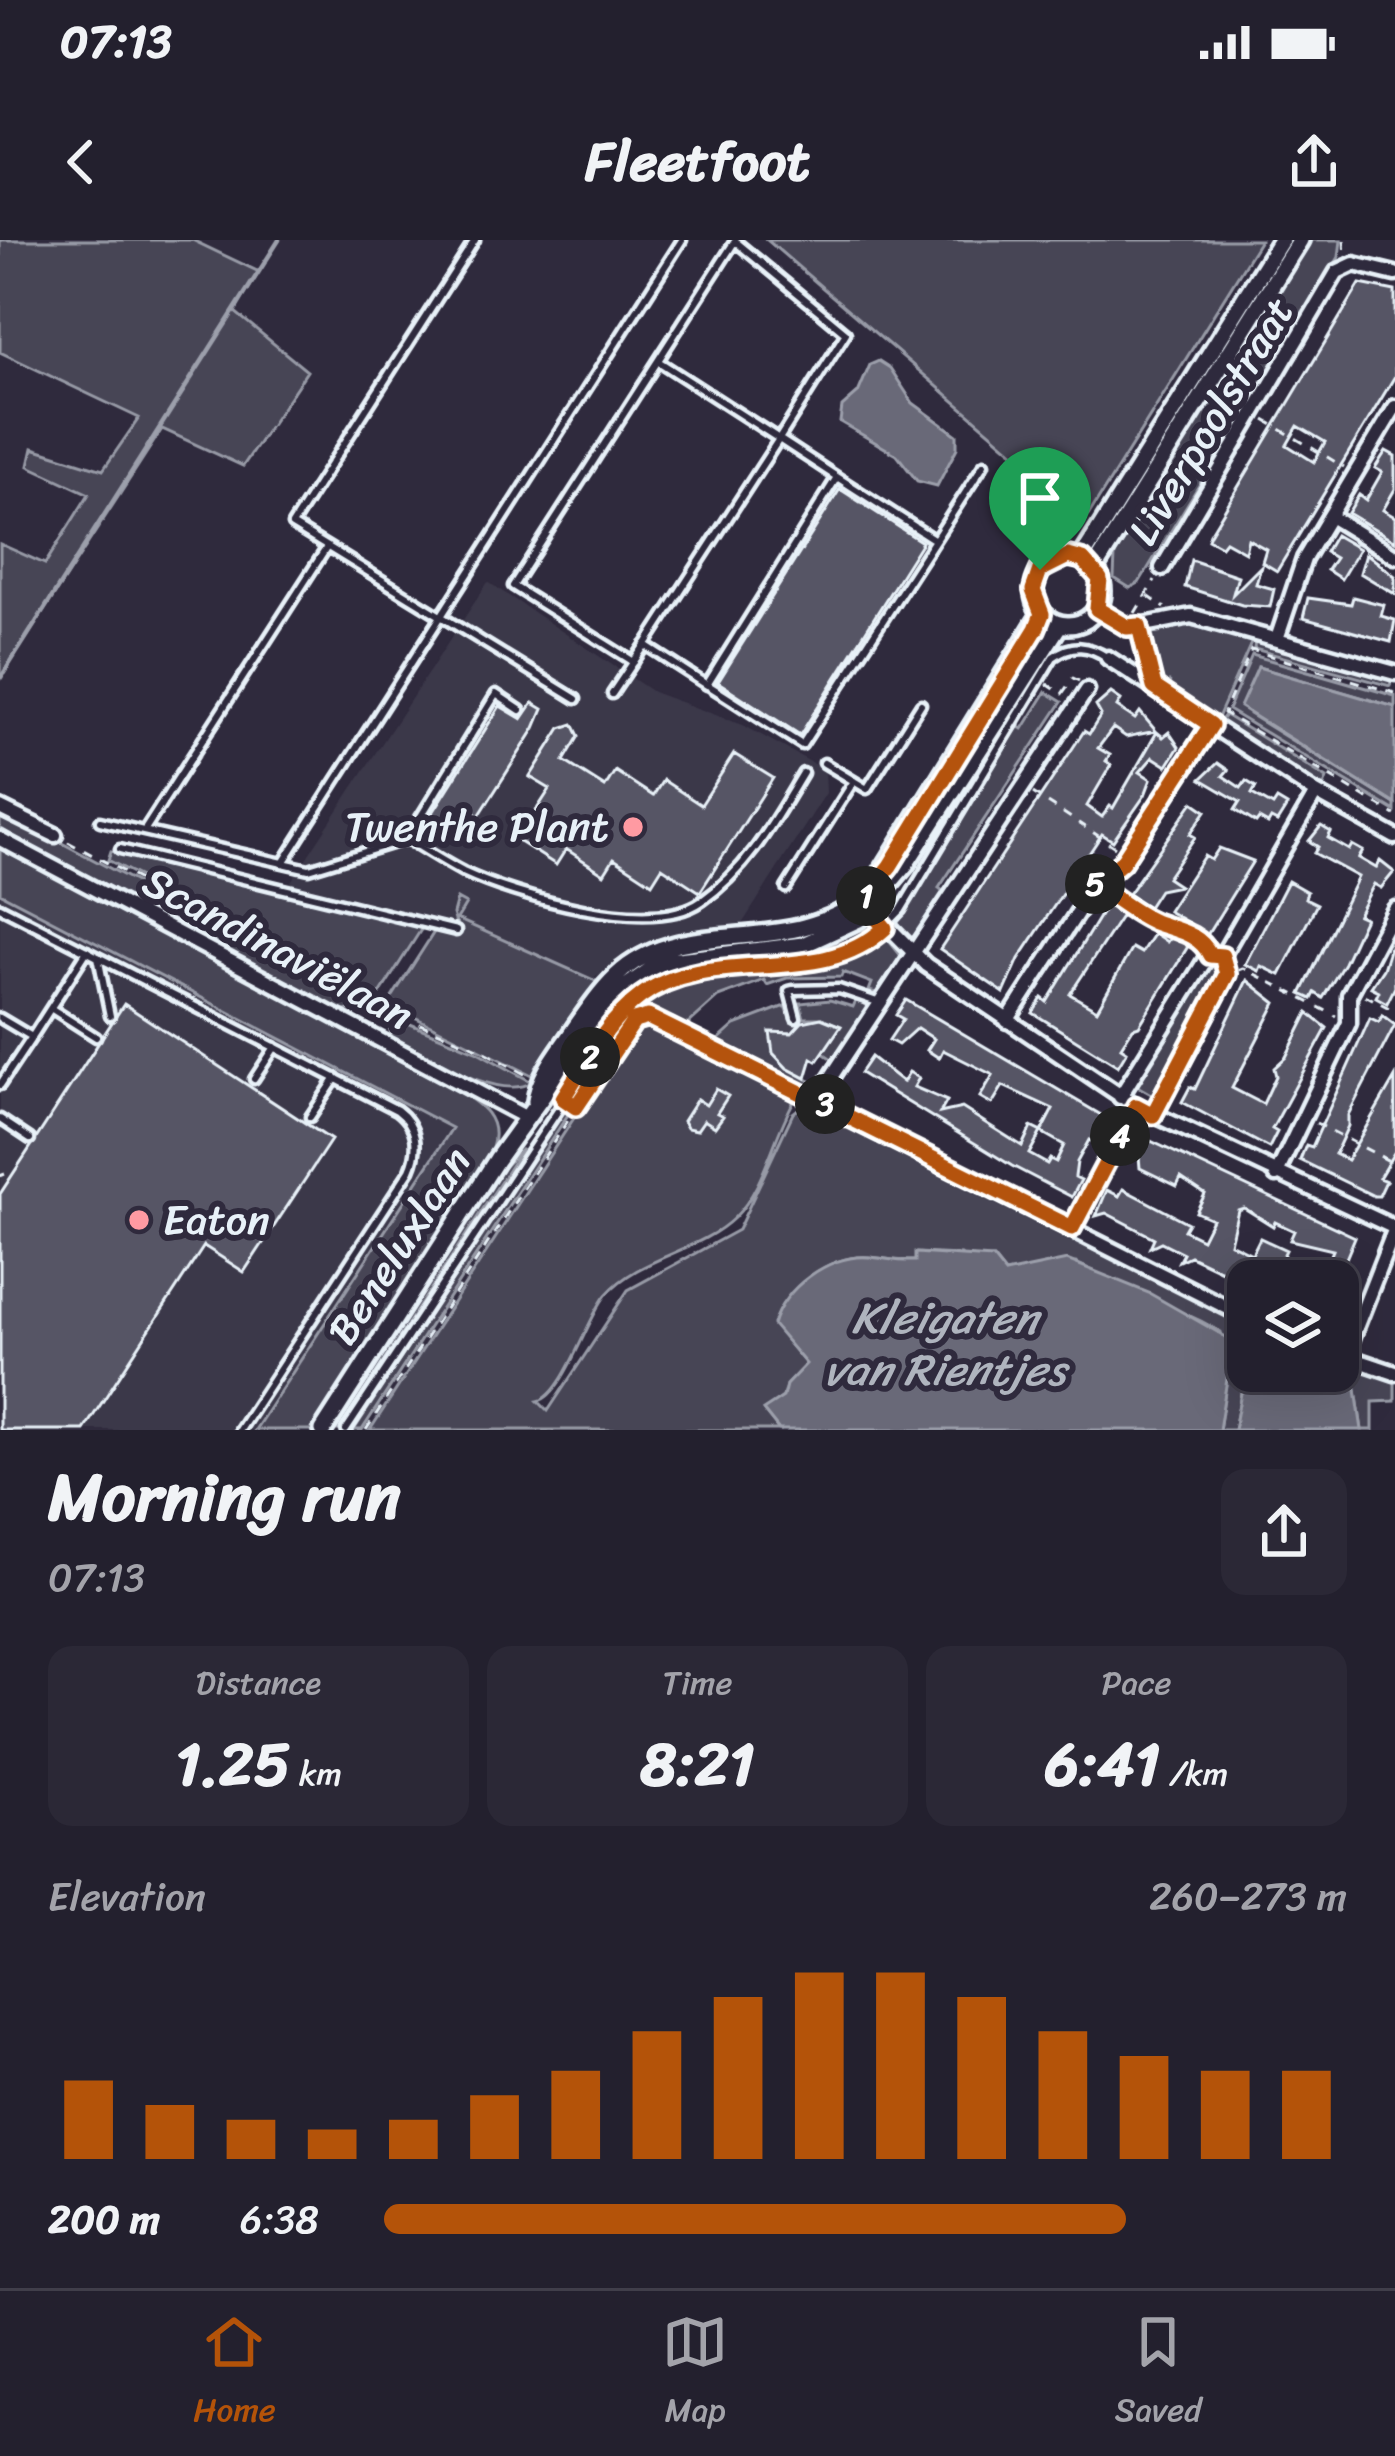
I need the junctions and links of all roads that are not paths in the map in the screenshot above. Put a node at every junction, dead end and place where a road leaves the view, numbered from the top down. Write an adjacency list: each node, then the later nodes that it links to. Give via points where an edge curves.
1 (476, 240): 15 (lane, via 292,526)
2 (682, 240): 21 (lane)
3 (1281, 240): 17 (street)
4 (1300, 240): 17 (street)
5 (1395, 274): 18 (street, Liverpoolstraat, via 1345,265)
6 (658, 361): 9 (lane); 9 (lane, via 735,241 846,334); 27 (lane, via 513,586)
7 (1395, 407): 8 (street)
8 (1380, 432): 10 (street); 13 (street)
9 (779, 439): 12 (lane); 25 (lane)
10 (1395, 441)
11 (984, 464): 14 (lane)
12 (837, 477): 14 (lane); 29 (lane)
13 (1330, 516): 16 (street); 24 (street, via 1304,559)
14 (934, 540): 29 (lane, via 802,746)
15 (327, 547): 21 (lane); 43 (lane)
16 (1395, 556)
17 (1087, 564): 19 (street, via 1102,590); 20 (street, via 1055,559 1040,570 1033,590)
18 (1162, 568)
19 (1097, 609): 22 (street, via 1077,624); 23 (street)
20 (1042, 614): 22 (street); 51 (street, Beneluxlaan)
21 (439, 615): 33 (lane); 49 (lane)
22 (1060, 624): 51 (street, Beneluxlaan, via 905,865)
23 (1133, 627): 24 (street, via 1191,616); 31 (street)
24 (1277, 639): 28 (street)
25 (645, 645): 27 (lane); 29 (lane)
26 (1108, 658): 31 (street); 54 (lane, via 1084,646 1063,650)
27 (634, 662): 32 (lane)
28 (1395, 673)
29 (707, 685)
30 (1087, 685): 57 (street)
31 (1154, 687): 36 (street)
32 (612, 694)
33 (576, 699)
34 (921, 704): 39 (lane, via 866,789)
35 (520, 710): 47 (lane, via 496,694)
36 (1211, 725): 40 (street); 65 (street)
37 (824, 764): 39 (lane)
38 (803, 773): 47 (lane, via 748,862 698,905 676,910 605,916 465,873)
39 (854, 781): 50 (lane)
40 (1316, 793): 45 (street); 58 (street)
41 (0, 808): 44 (street)
42 (100, 821): 43 (lane)
43 (144, 831): 49 (lane)
44 (55, 836)
45 (1395, 837)
46 (0, 839): 78 (street, Scandinaviëlaan)
47 (407, 839): 49 (lane, via 321,868)
48 (120, 849): 55 (lane)
49 (283, 863)
50 (786, 888)
51 (866, 905): 54 (street); 75 (street, Beneluxlaan, via 847,927 803,945 680,958 645,970 616,994); 75 (street, Beneluxlaan, via 799,932 701,941 646,956 598,995 539,1082)
52 (0, 907): 56 (lane)
53 (1395, 909): 81 (street, via 1352,988 1348,1023)
54 (885, 928): 57 (street); 89 (lane, via 833,957 699,970 655,987 619,1016)
55 (456, 931)
56 (87, 951): 59 (lane); 61 (lane)
57 (912, 954): 60 (street); 65 (street)
58 (1216, 956): 73 (street); 76 (street, via 1227,974)
59 (98, 957): 62 (lane); 69 (lane)
60 (880, 1003): 64 (lane, via 839,989 793,990); 74 (street)
61 (52, 1010): 67 (lane); 68 (lane)
62 (110, 1016)
63 (0, 1018): 67 (lane)
64 (796, 1018)
65 (1007, 1021): 73 (street)
66 (669, 1027): 74 (street)
67 (32, 1037): 72 (lane)
68 (96, 1037)
69 (275, 1046): 70 (lane); 71 (lane)
70 (336, 1078): 77 (lane); 87 (lane, via 405,1116 414,1161)
71 (254, 1079)
72 (0, 1085)
73 (1120, 1097): 76 (street)
74 (816, 1100): 83 (street)
75 (536, 1101): 78 (street, Beneluxlaan)
76 (1153, 1115): 81 (street)
77 (310, 1117)
78 (525, 1118): 88 (street, Beneluxlaan)
79 (0, 1119): 80 (lane)
80 (30, 1138)
81 (1276, 1175): 82 (street)
82 (1395, 1228): 84 (street)
83 (1227, 1307)
84 (1359, 1313)
85 (1359, 1361): 86 (street)
86 (1395, 1373)
87 (240, 1430)
88 (323, 1430)
89 (346, 1430)

